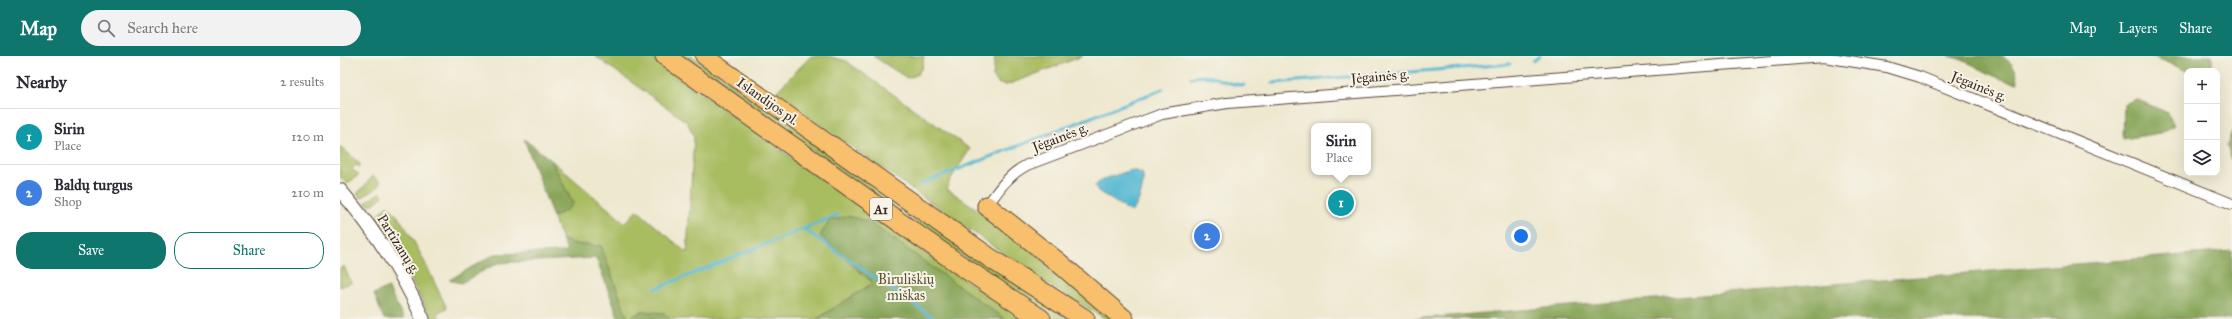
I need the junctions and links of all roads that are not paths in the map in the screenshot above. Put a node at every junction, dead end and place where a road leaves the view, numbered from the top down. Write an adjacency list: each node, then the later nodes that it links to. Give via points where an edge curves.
1 (665, 56): 10 (highway, Islandijos pl. / A1, via 960,265)
2 (704, 56): 4 (highway, Islandijos pl. / A1)
3 (712, 56): 4 (highway)
4 (749, 88): 5 (highway, Islandijos pl. / A1)
5 (832, 146): 11 (highway, A1, via 990,258)
6 (340, 190): 9 (street, Partizanų g., via 367,223 400,273)
7 (2232, 204): 8 (street, Jėgainės g., via 1920,77 1887,67 1824,57 1227,103 1185,109 1136,123 1027,165 1004,181)
8 (987, 206): 12 (highway, via 1052,257)
9 (423, 319)
10 (1041, 319)
11 (1085, 319)
12 (1124, 319)

